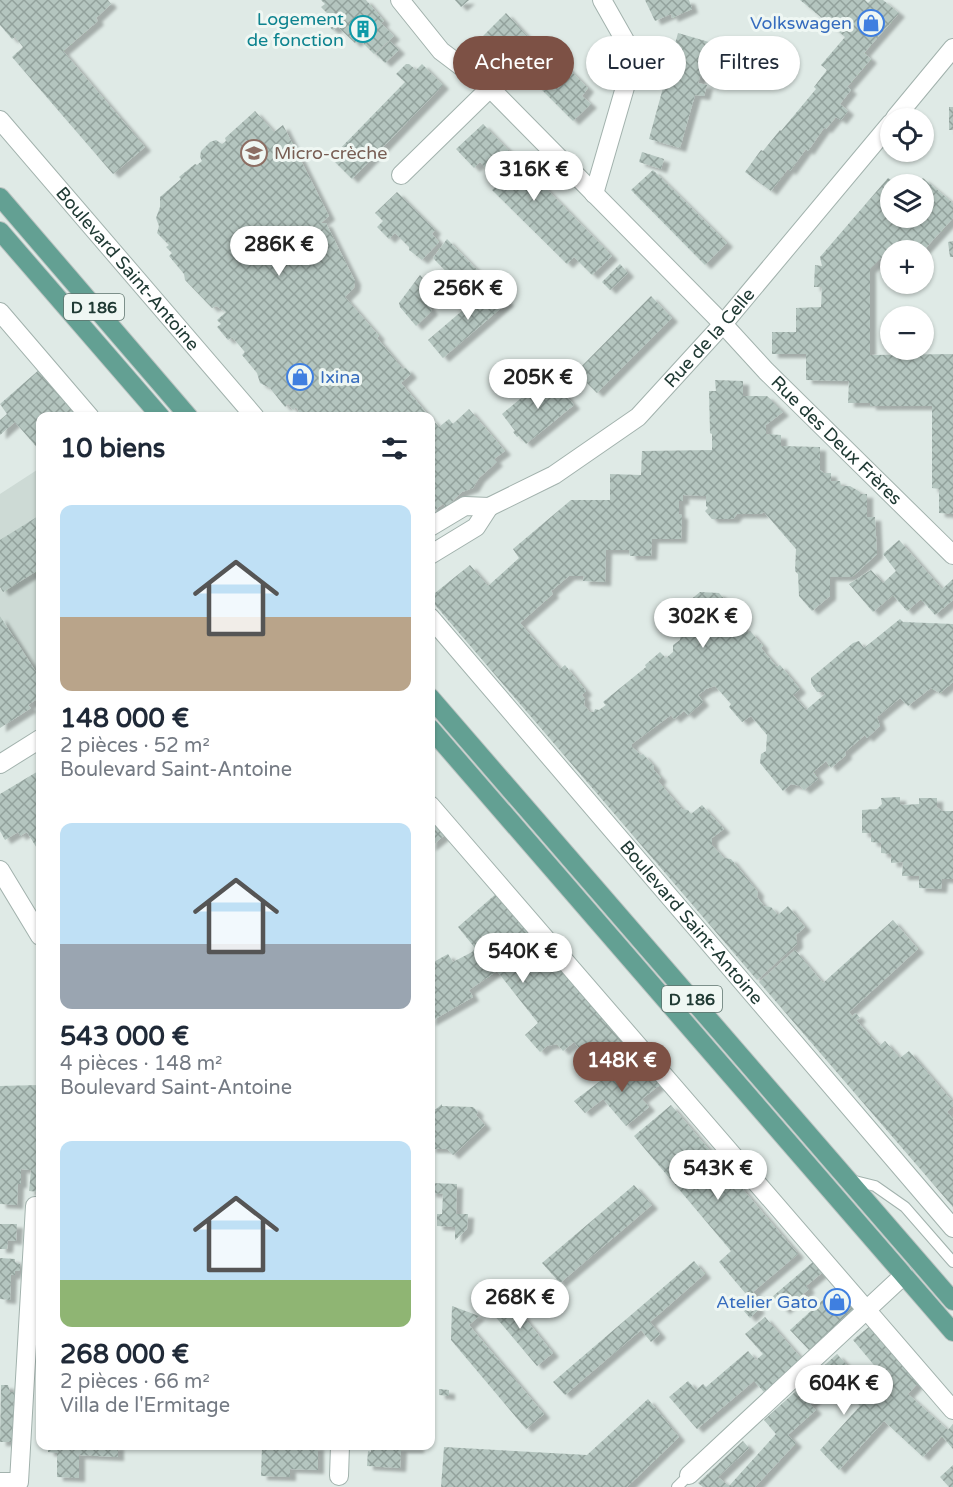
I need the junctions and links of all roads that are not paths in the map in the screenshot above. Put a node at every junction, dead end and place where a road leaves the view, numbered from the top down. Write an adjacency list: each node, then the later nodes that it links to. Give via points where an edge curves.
1 (400, 0): 4 (street, Rue des Deux Frères, via 441,51)
2 (603, 0): 11 (street, via 628,46 628,77)
3 (953, 48): 7 (street)
4 (453, 60)
5 (488, 90): 10 (street)
6 (492, 90): 11 (street, Rue des Deux Frères)
7 (903, 108)
8 (0, 120): 19 (street, Boulevard Saint-Antoine)
9 (880, 136): 15 (street, Rue de la Celle)
10 (401, 175)
11 (594, 194): 15 (street, Rue des Deux Frères)
12 (0, 197): 18 (main road, D 186)
13 (0, 231): 17 (main road, D 186)
14 (0, 312): 16 (street)
15 (723, 324): 20 (street, Rue de la Celle, via 638,417 554,475); 23 (street, Rue des Deux Frères)
16 (86, 412)
17 (158, 412)
18 (185, 412)
19 (251, 412)
20 (489, 507): 21 (street, Rue de la Celle, via 465,506); 22 (street, Rue de la Celle, via 476,527)
21 (435, 524)
22 (435, 552)
23 (953, 555)
24 (435, 623): 34 (street, Boulevard Saint-Antoine)
25 (435, 703): 32 (main road, D 186)
26 (435, 734): 36 (main road, D 186)
27 (36, 742): 28 (street)
28 (0, 764)
29 (435, 811): 38 (street)
30 (0, 870): 31 (street)
31 (36, 929)
32 (847, 1179): 35 (lane, via 875,1186 905,1207); 37 (main road, D 186)
33 (35, 1206): 40 (street)
34 (953, 1228)
35 (953, 1262)
36 (904, 1275): 38 (street); 39 (main road, D 186)
37 (953, 1301)
38 (867, 1310): 41 (street); 44 (street)
39 (953, 1332)
40 (34, 1334): 45 (street, via 19,1482)
41 (953, 1410)
42 (340, 1450): 43 (street)
43 (339, 1476)
44 (683, 1481)
45 (0, 1482)

